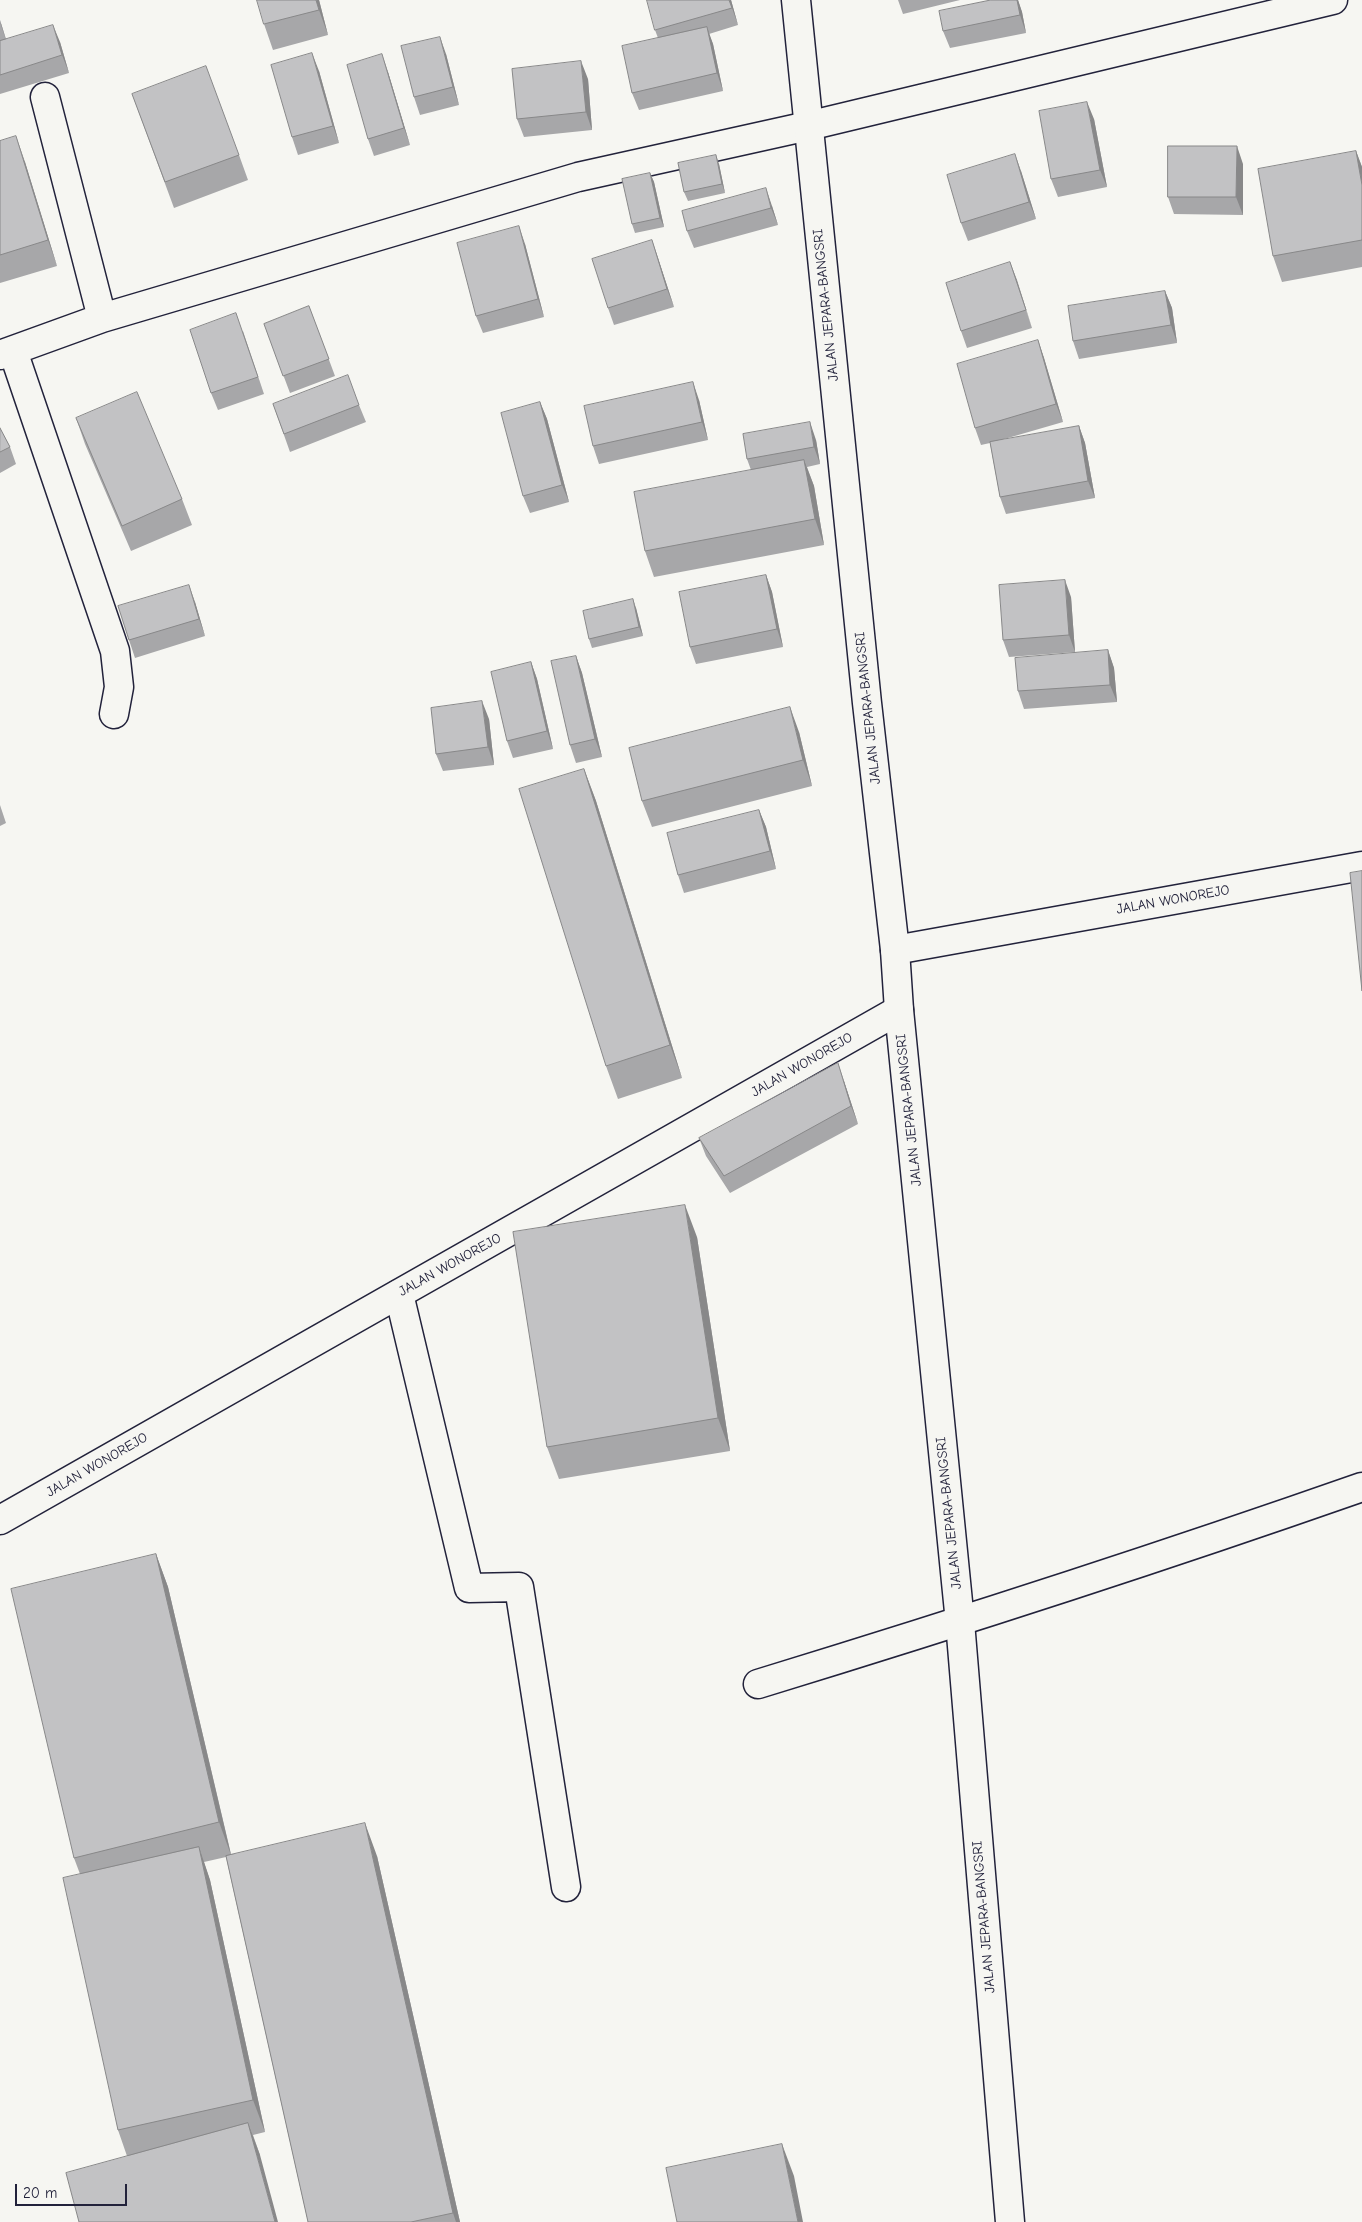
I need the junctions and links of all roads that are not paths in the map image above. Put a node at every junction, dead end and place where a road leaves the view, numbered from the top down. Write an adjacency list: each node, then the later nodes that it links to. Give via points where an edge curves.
1 (796, 0): 4 (street, JALAN JEPARA-BANGSRI)
2 (1333, 0): 4 (street)
3 (45, 97): 5 (street)
4 (808, 126): 5 (street, via 578,177); 9 (street, JALAN JEPARA-BANGSRI, via 866,703)
5 (102, 318): 6 (street)
6 (6, 353): 7 (street, via 115,651 119,688)
7 (114, 714)
8 (1362, 866): 9 (street, JALAN WONOREJO)
9 (895, 950): 10 (street, JALAN JEPARA-BANGSRI)
10 (899, 1010): 11 (street, JALAN WONOREJO); 14 (street, JALAN JEPARA-BANGSRI)
11 (399, 1294): 13 (street, JALAN WONOREJO); 16 (street, via 469,1588 519,1587)
12 (1362, 1487): 14 (street)
13 (0, 1520)
14 (960, 1622): 15 (street); 17 (street, JALAN JEPARA-BANGSRI)
15 (758, 1684)
16 (566, 1886)
17 (1010, 2222)

